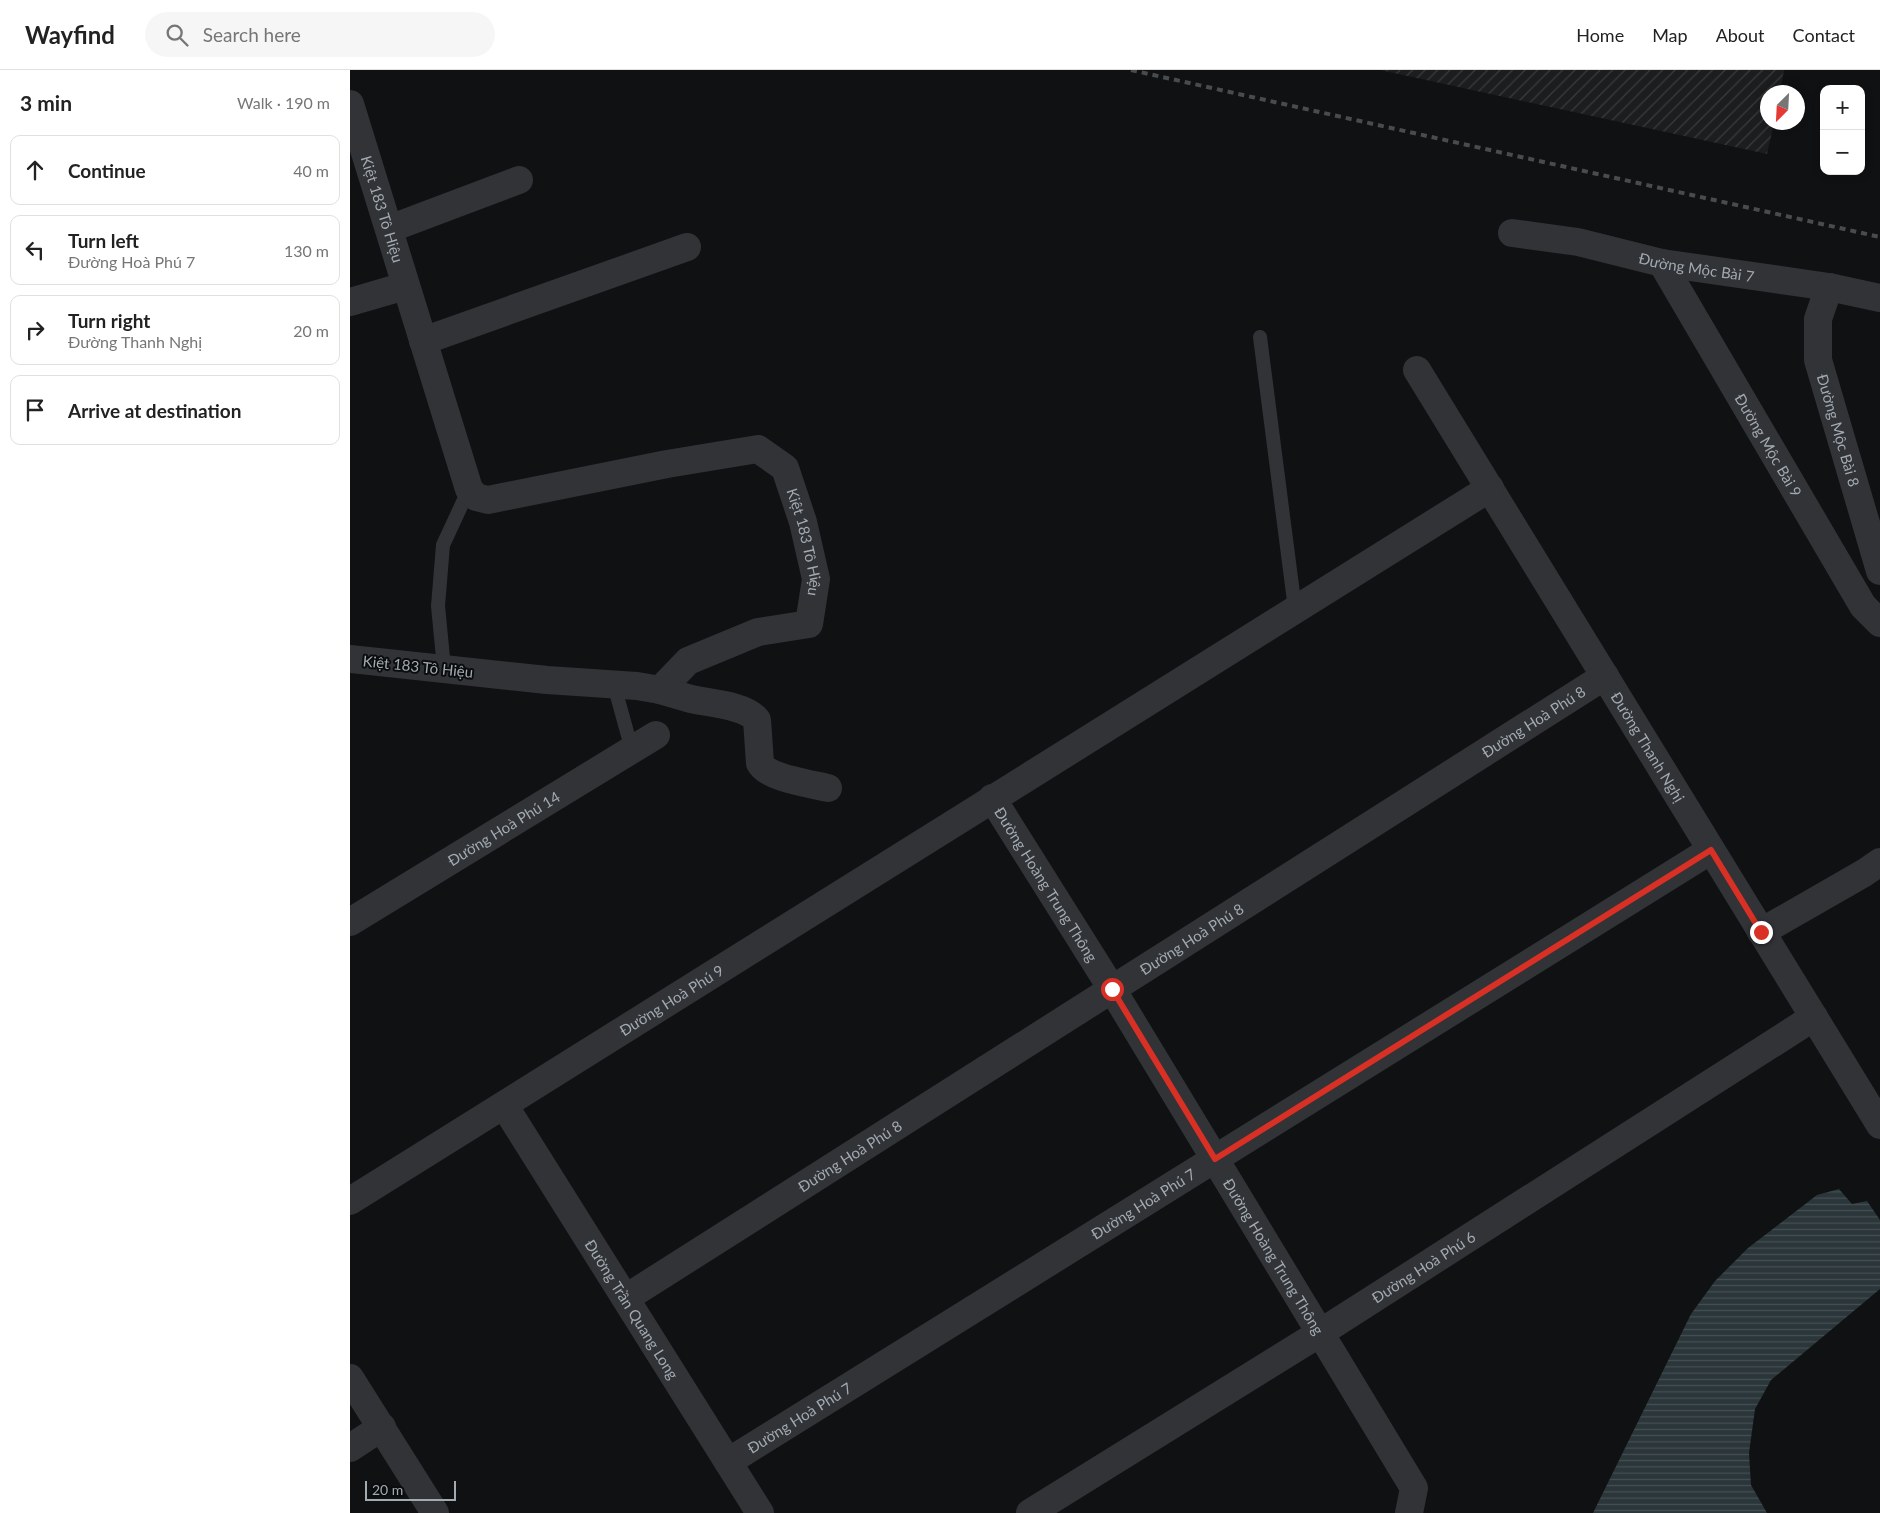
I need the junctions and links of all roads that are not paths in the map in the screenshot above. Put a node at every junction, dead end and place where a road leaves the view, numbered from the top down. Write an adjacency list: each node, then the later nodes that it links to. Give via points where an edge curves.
1 (350, 104): 3 (street, Kiệt 183 Tô Hiệu)
2 (519, 180): 3 (street)
3 (388, 229): 7 (street, Kiệt 183 Tô Hiệu)
4 (1512, 233): 6 (street, Đường Mộc Bài 7, via 1578,242)
5 (687, 247): 12 (street)
6 (1662, 262): 8 (street, Đường Mộc Bài 7); 18 (street, Đường Mộc Bài 9, via 1863,606)
7 (405, 286): 10 (street); 12 (street, Kiệt 183 Tô Hiệu)
8 (1829, 287): 9 (street, Đường Mộc Bài 7); 16 (street, Đường Mộc Bài 8, via 1818,319 1818,360)
9 (1880, 298)
10 (350, 302)
11 (1260, 337): 17 (lane)
12 (423, 342): 15 (street, Kiệt 183 Tô Hiệu)
13 (1418, 370): 14 (street, Đường Thanh Nghị)
14 (1490, 488): 17 (street, Đường Hoà Phú 9); 21 (street, Đường Thanh Nghị)
15 (469, 489): 20 (lane, via 443,545 438,606); 23 (street, Kiệt 183 Tô Hiệu, via 476,498 488,500 758,449 785,468 803,522 816,579 809,624 758,632 688,661)
16 (1880, 571)
17 (1295, 610): 27 (street, Đường Hoà Phú 9)
18 (1880, 623)
19 (350, 659): 20 (street, Kiệt 183 Tô Hiệu)
20 (444, 668): 22 (street, Kiệt 183 Tô Hiệu)
21 (1605, 676): 28 (street, Đường Thanh Nghị); 32 (street, Đường Hoà Phú 8)
22 (614, 684): 23 (street, Kiệt 183 Tô Hiệu); 25 (lane)
23 (660, 690): 26 (street, via 753,715 758,720 763,768 773,774)
24 (656, 735): 25 (street, Đường Hoà Phú 14)
25 (632, 750): 30 (street, Đường Hoà Phú 14)
26 (828, 788)
27 (992, 798): 32 (street, Đường Hoàng Trung Thông); 34 (street, Đường Hoà Phú 9)
28 (1711, 850): 31 (street, Đường Thanh Nghị); 36 (street, Đường Hoà Phú 7)
29 (1880, 862): 31 (street)
30 (350, 922)
31 (1761, 932): 33 (street, Đường Thanh Nghị)
32 (1112, 989): 36 (street, Đường Hoàng Trung Thông); 38 (street, Đường Hoà Phú 8)
33 (1814, 1017): 35 (street, Đường Thanh Nghị); 39 (street, Đường Hoà Phú 6)
34 (504, 1104): 37 (street, Đường Hoà Phú 9); 38 (street, Đường Trần Quang Long)
35 (1880, 1125)
36 (1215, 1159): 39 (street, Đường Hoàng Trung Thông); 43 (street, Đường Hoà Phú 7)
37 (350, 1201)
38 (626, 1298): 43 (street, Đường Trần Quang Long)
39 (1320, 1333): 46 (street, Đường Hoà Phú 6); 47 (street, Đường Hoàng Trung Thông, via 1414,1488)
40 (350, 1378): 41 (street)
41 (382, 1427): 42 (street); 44 (street)
42 (350, 1448)
43 (728, 1462): 45 (street, Đường Trần Quang Long)
44 (435, 1513)
45 (760, 1513)
46 (1030, 1513)
47 (1409, 1513)

